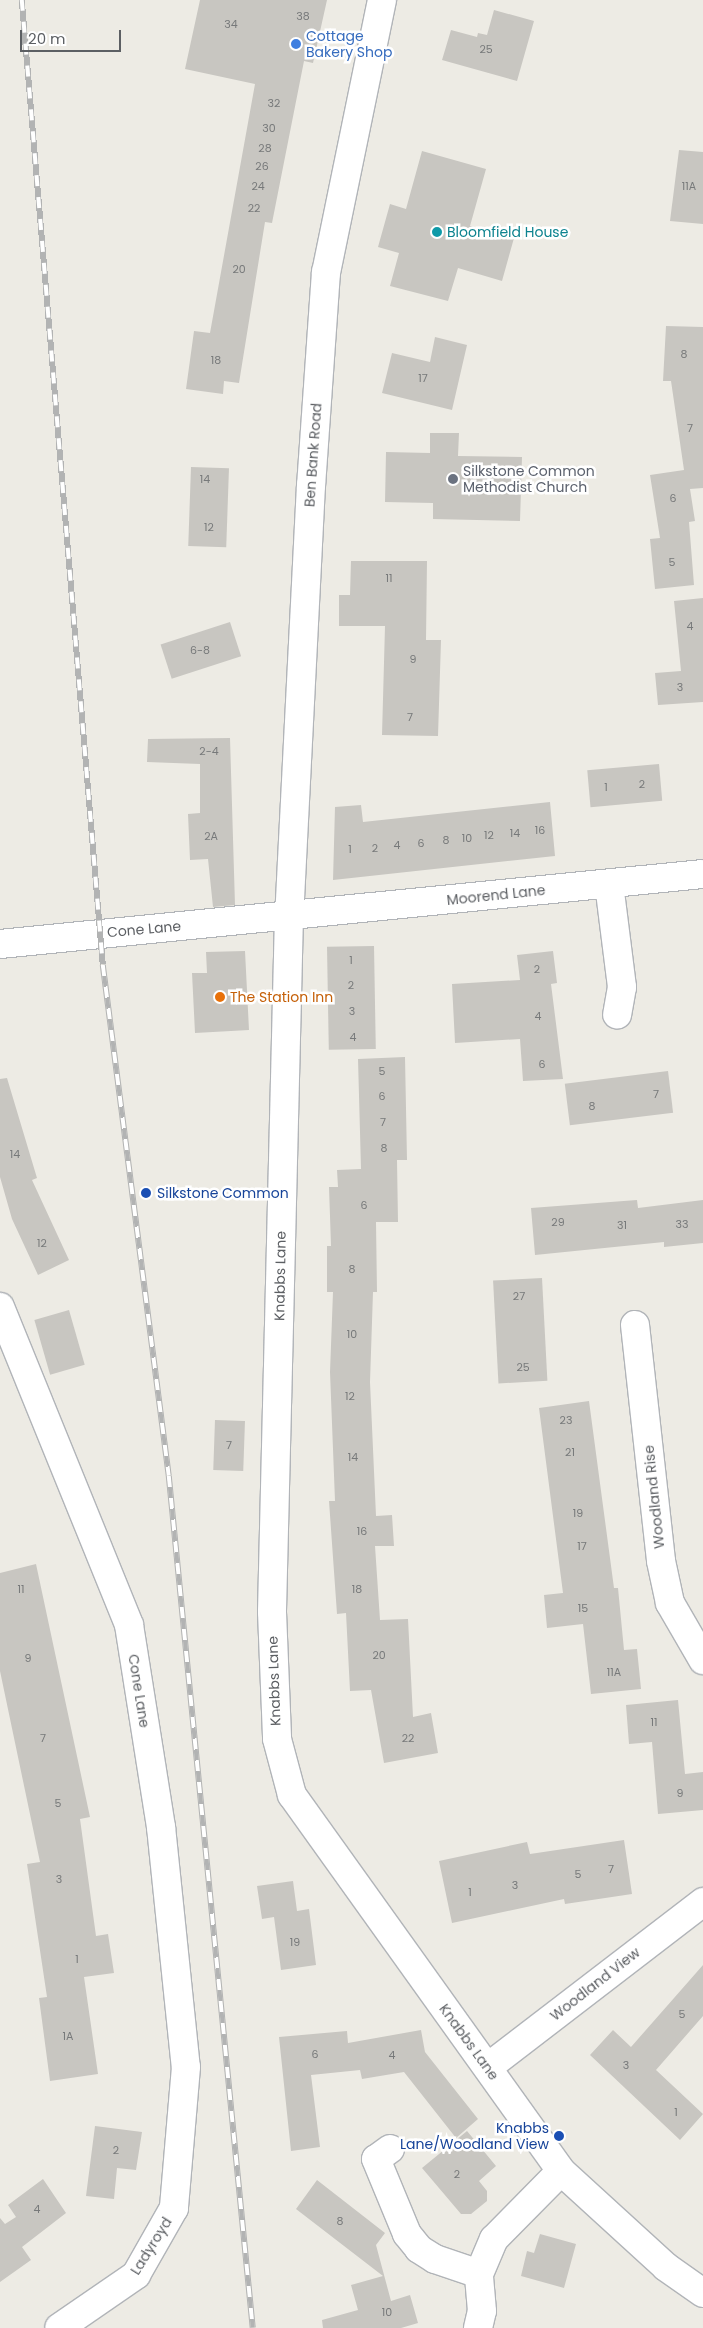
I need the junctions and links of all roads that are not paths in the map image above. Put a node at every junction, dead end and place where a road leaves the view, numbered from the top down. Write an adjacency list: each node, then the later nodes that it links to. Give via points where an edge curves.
1 (382, 0): 4 (street, Ben Bank Road, via 326,272 311,485)
2 (703, 874): 3 (street, Moorend Lane)
3 (609, 884): 4 (street, Moorend Lane); 6 (street, via 622,987)
4 (289, 915): 5 (street, Cone Lane); 11 (street, Knabbs Lane, via 272,1612 273,1699 280,1759 292,1795)
5 (0, 944)
6 (617, 1015)
7 (0, 1307): 12 (street, Cone Lane, via 129,1625 160,1827 186,2067)
8 (635, 1325): 9 (street, Woodland Rise, via 661,1561 670,1603)
9 (703, 1660)
10 (703, 1902): 11 (street, Woodland View)
11 (488, 2067): 14 (street, Knabbs Lane)
12 (184, 2097): 17 (street, Ladyroyd, via 174,2208 136,2275)
13 (390, 2149): 15 (street, via 376,2159 407,2234 419,2249 435,2259)
14 (561, 2171): 15 (street, via 494,2239); 16 (street, Knabbs Lane, via 666,2267)
15 (479, 2274): 18 (street, via 482,2311)
16 (703, 2293)
17 (59, 2328)
18 (478, 2328)

